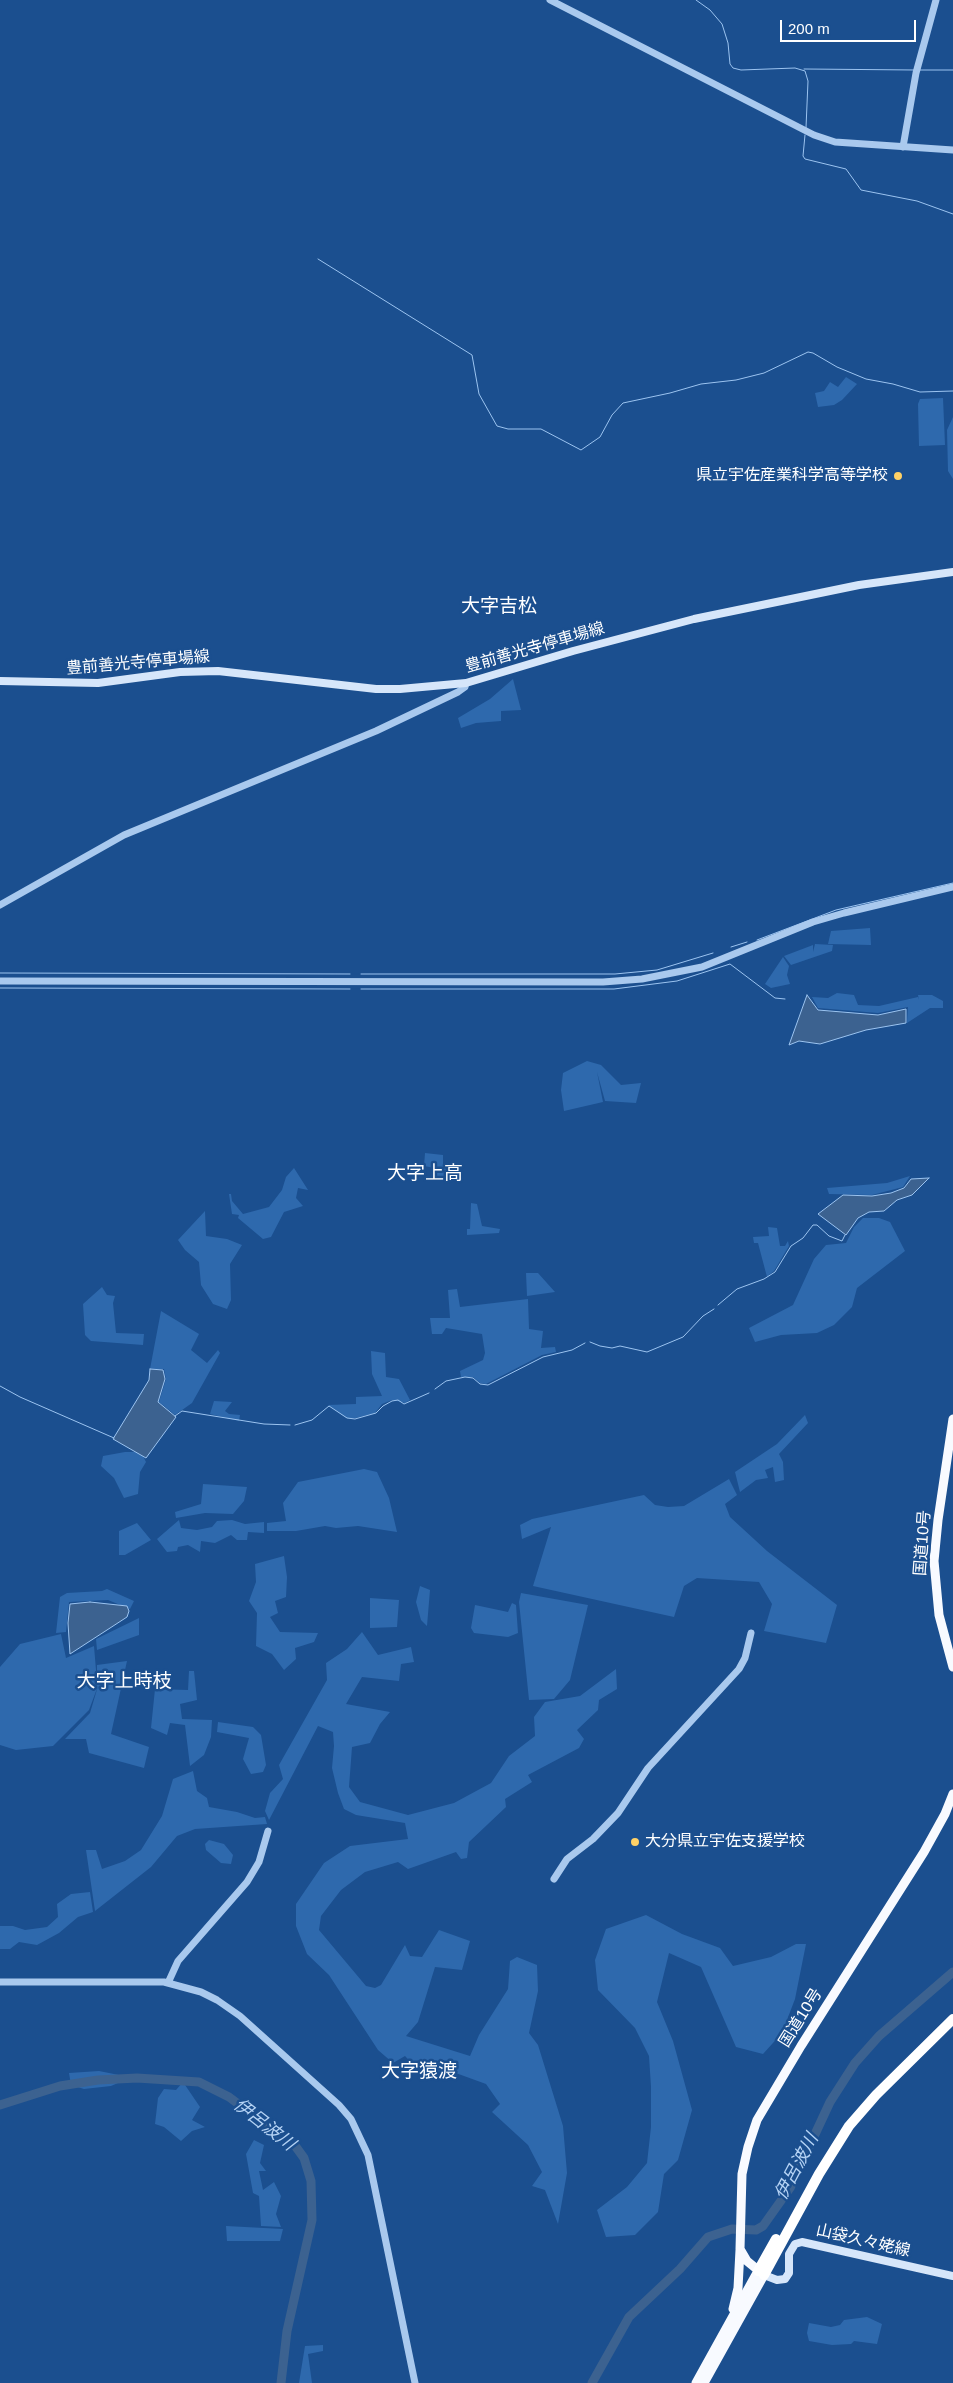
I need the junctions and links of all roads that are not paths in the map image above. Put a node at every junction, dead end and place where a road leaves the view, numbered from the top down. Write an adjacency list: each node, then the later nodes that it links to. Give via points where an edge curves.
1 (550, 0): 3 (street, via 814,136 835,142)
2 (936, 0): 3 (street, via 916,73)
3 (903, 147): 4 (street)
4 (953, 150)
5 (953, 572): 7 (main road, 豊前善光寺停車場線, via 859,585 713,615 597,644)
6 (0, 681): 7 (main road, 豊前善光寺停車場線, via 98,683 180,672 218,671 376,689)
7 (466, 683): 9 (street, via 458,692 376,731 124,835)
8 (953, 887): 10 (street, via 813,922 702,966 642,979 603,982)
9 (0, 905)
10 (0, 981)
11 (953, 1419): 13 (highway, 国道10号, via 934,1561 939,1615)
12 (751, 1633): 16 (street, via 743,1663 730,1680 648,1768 618,1814 567,1859)
13 (953, 1667)
14 (953, 1794): 20 (highway, 国道10号, via 911,1873 762,2110 746,2156 740,2208)
15 (268, 1831): 18 (street, via 259,1862 248,1882 178,1960)
16 (554, 1879)
17 (0, 1982): 18 (street)
18 (168, 1982): 24 (street, via 201,1992 240,2016 351,2119 368,2155)
19 (953, 2019): 21 (highway, via 880,2085 848,2121 821,2160)
20 (740, 2246): 21 (highway, via 747,2261); 23 (highway, 国道10号, via 735,2302)
21 (761, 2273): 22 (main road, 山袋久々姥線, via 777,2280 785,2279 789,2273 789,2254 795,2244 802,2242); 23 (highway); 26 (highway)
22 (953, 2276)
23 (722, 2334): 25 (highway)
24 (415, 2383)
25 (696, 2383)
26 (704, 2383)

